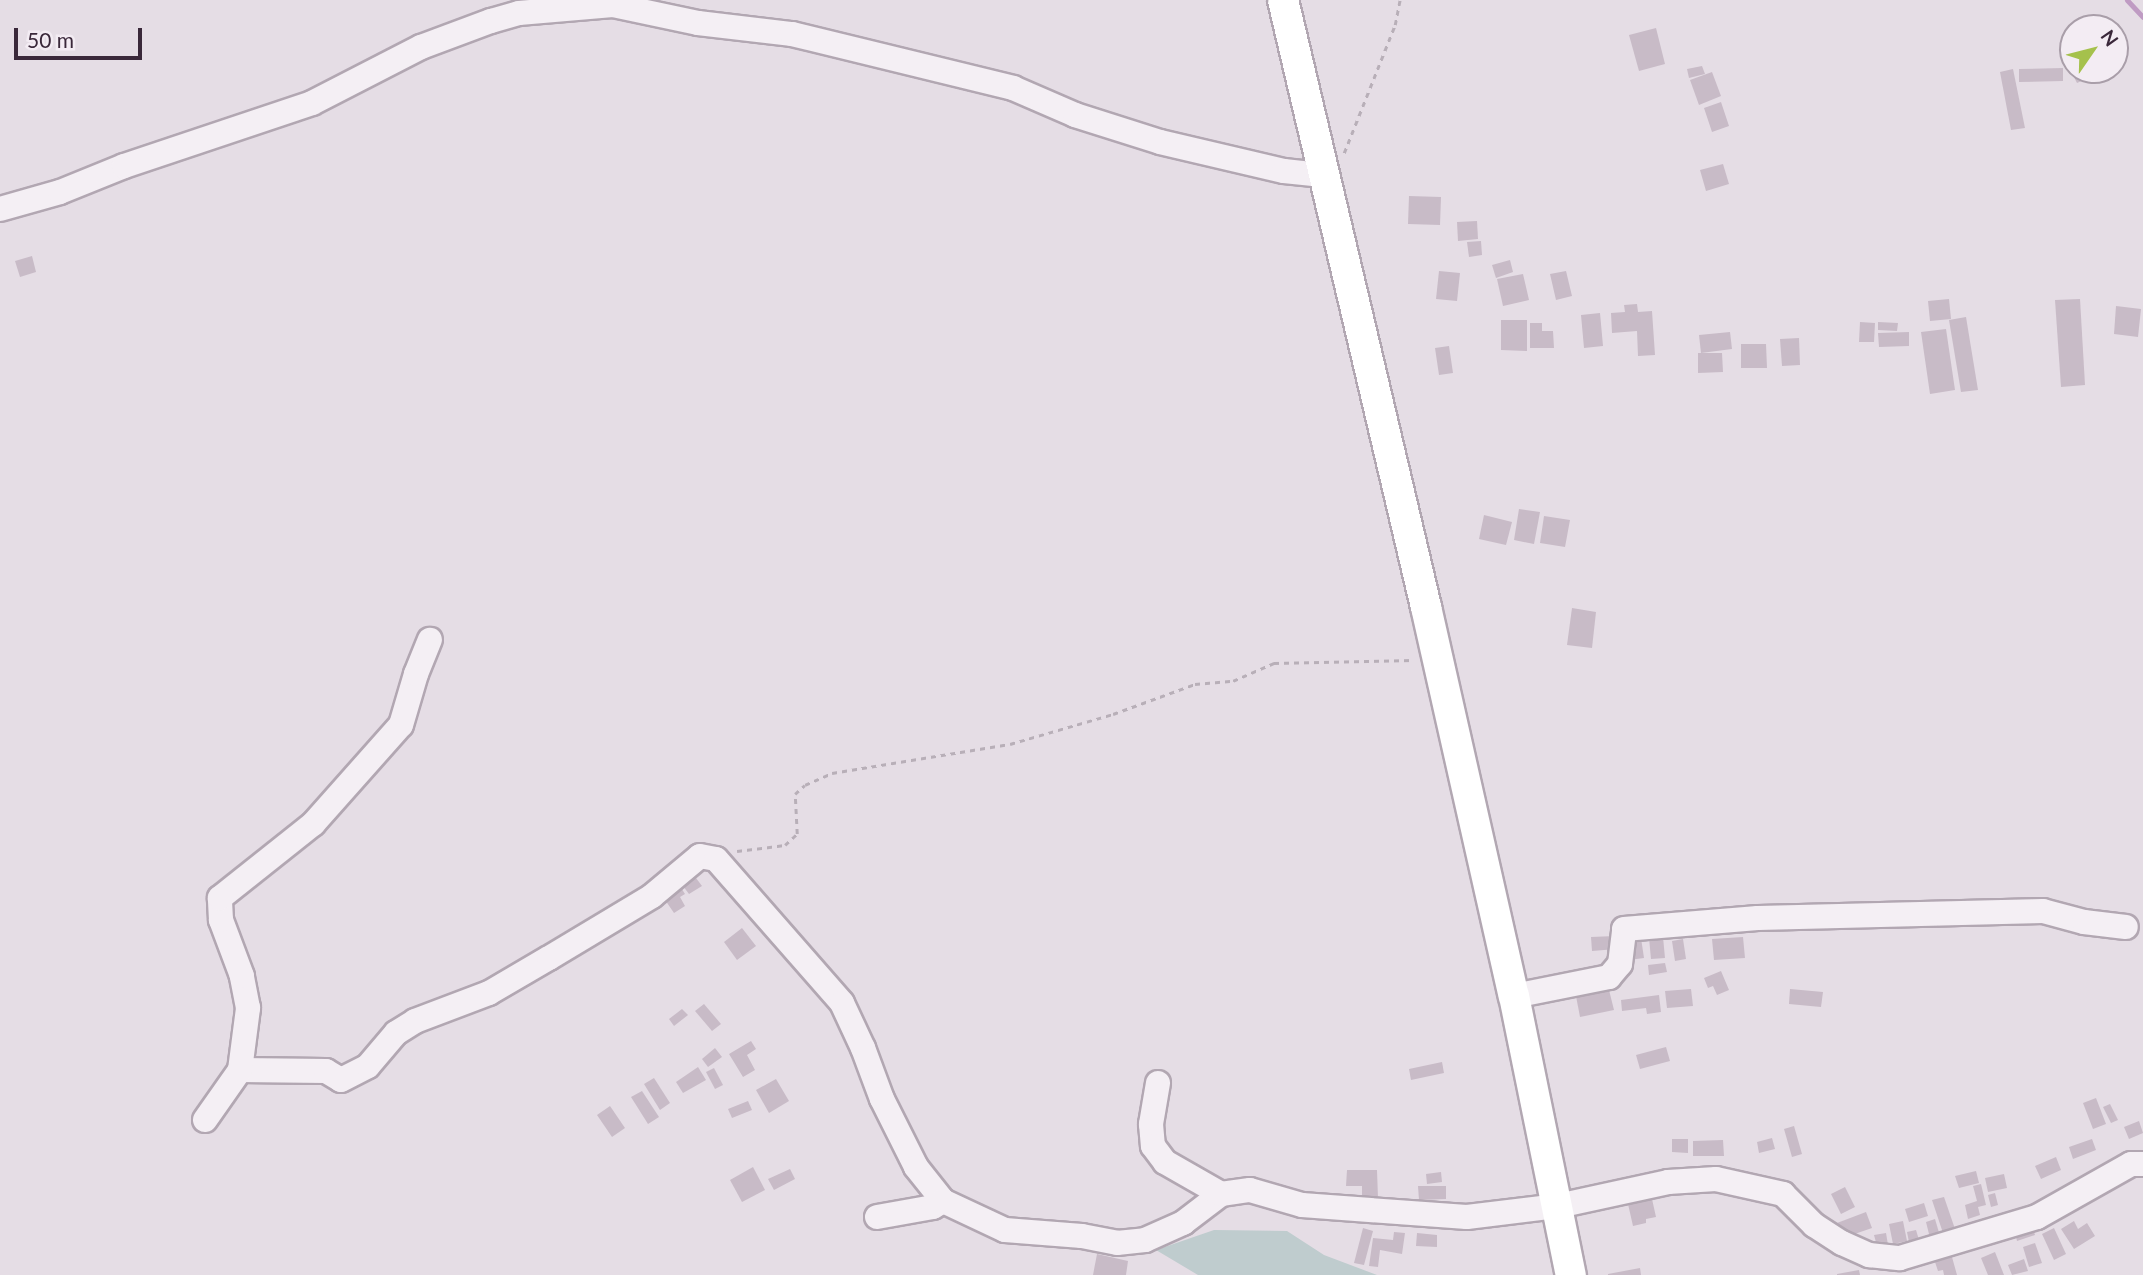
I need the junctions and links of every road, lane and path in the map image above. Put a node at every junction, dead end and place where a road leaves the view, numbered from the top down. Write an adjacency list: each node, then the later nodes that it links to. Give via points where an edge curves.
1 (1283, 0): 3 (main road)
2 (1400, 0): 3 (path, via 1395,25)
3 (1332, 168): 4 (street, via 1284,171 1160,142 1075,115 1013,88 792,34 698,23 613,5 519,13 491,21 421,47 312,103); 6 (main road, via 1331,196)
4 (0, 209)
5 (430, 640): 10 (street, via 401,725 313,824 220,898 221,920 242,976 248,1008)
6 (1436, 651): 7 (path, via 1408,662 1274,663 1233,681 1195,684 1010,744 832,773 795,794 797,834 785,845 751,847); 9 (main road)
7 (716, 859): 10 (street, via 700,856 652,896 549,958 489,992 415,1021 396,1033 368,1066 341,1080 326,1072); 15 (street, via 842,1003 910,1156)
8 (2126, 928): 9 (street, via 2043,911 1758,918 1625,929 1620,964 1609,978)
9 (1514, 996): 16 (main road)
10 (240, 1070): 12 (street)
11 (1158, 1083): 14 (street, via 1151,1124 1153,1146 1165,1162)
12 (205, 1120)
13 (2143, 1164): 16 (street, via 2131,1164 2037,1217 1900,1258 1869,1255 1842,1243 1814,1225 1783,1194 1745,1183 1716,1179 1668,1182)
14 (1221, 1194): 15 (street, via 1163,1234 1117,1243 1005,1230); 16 (street, via 1250,1190 1302,1205 1467,1217)
15 (943, 1201): 17 (street)
16 (1558, 1206): 18 (main road)
17 (877, 1217)
18 (1571, 1275)

